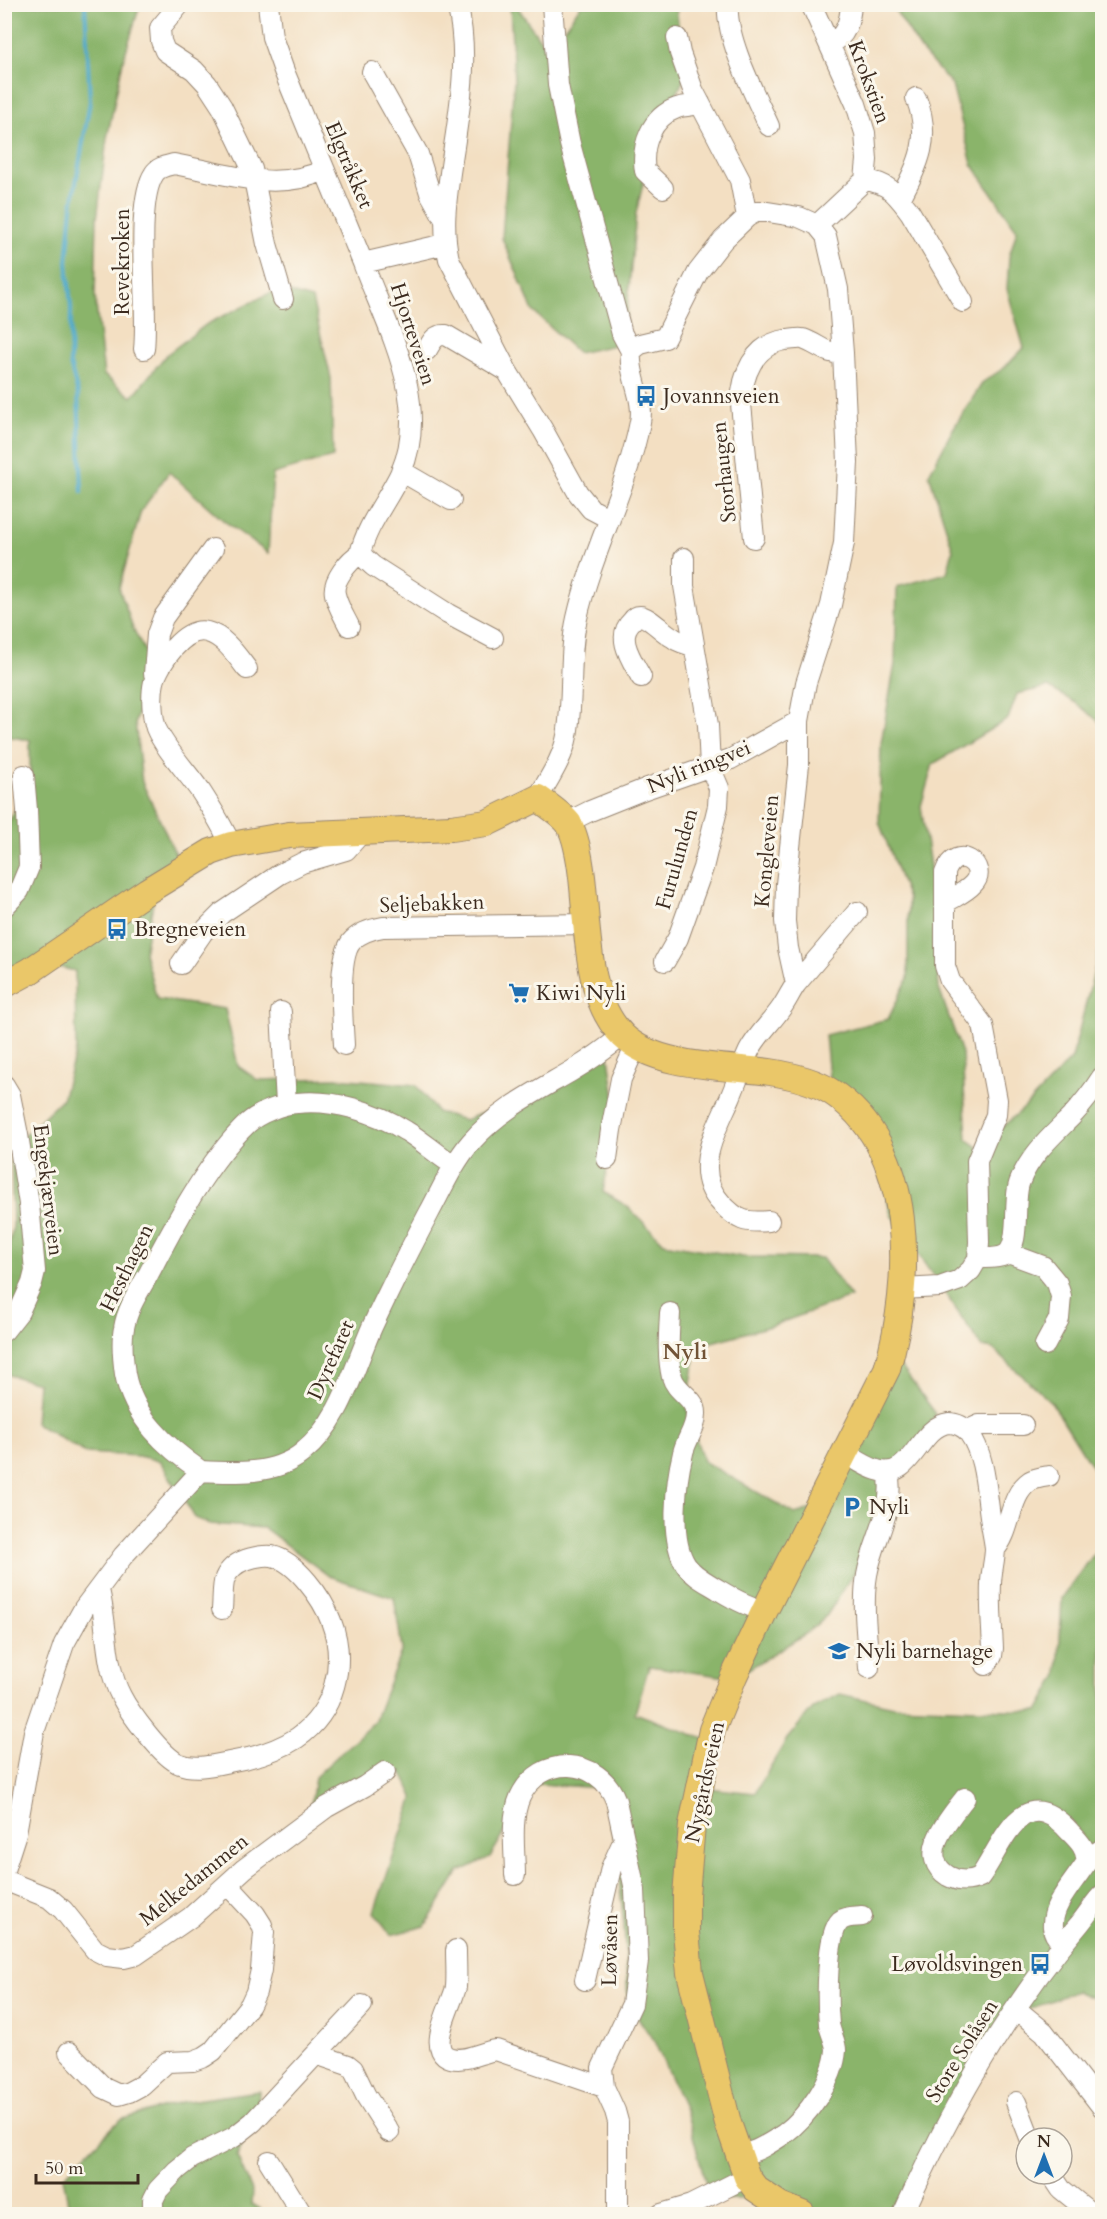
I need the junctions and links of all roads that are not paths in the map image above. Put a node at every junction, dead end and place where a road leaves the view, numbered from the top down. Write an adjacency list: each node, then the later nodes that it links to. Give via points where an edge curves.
1 (180, 4): 15 (street, via 160,28 165,51 207,84)
2 (268, 4): 14 (street, Elgtråkket, via 276,48)
3 (457, 4): 20 (street, via 464,55)
4 (552, 4): 28 (street, via 558,85 570,144 622,334)
5 (728, 4): 13 (street, via 732,35)
6 (811, 4): 9 (street, Krokstien)
7 (851, 4): 9 (street, via 846,30)
8 (677, 38): 12 (street)
9 (830, 44): 16 (street, Krokstien, via 865,133)
10 (372, 72): 20 (street, via 418,154 430,193)
11 (916, 98): 18 (street, Krokstien, via 924,123 924,143 918,165)
12 (700, 103): 17 (street, via 671,110 649,134 645,171); 19 (street, via 740,180)
13 (769, 126)
14 (324, 170): 15 (street, Revekroken, via 294,180); 23 (street, Elgtråkket)
15 (254, 179): 24 (street); 26 (street, Revekroken, via 174,164 154,173 147,188 144,214)
16 (865, 180): 18 (street, via 880,182); 21 (street)
17 (663, 188)
18 (900, 199): 25 (street)
19 (747, 217): 21 (street, via 768,212 799,217); 28 (street, via 698,272 665,338 640,344)
20 (444, 218): 22 (street)
21 (817, 225): 29 (street, via 831,250)
22 (445, 244): 23 (street); 30 (street, via 456,277)
23 (363, 263): 31 (street, Hjorteveien, via 409,392 412,417)
24 (283, 299)
25 (963, 302)
26 (144, 349)
27 (427, 350): 30 (street, via 434,338 446,335)
28 (631, 351): 33 (street, via 629,363 641,410 640,422)
29 (843, 353): 34 (street, Storhaugen, via 828,353 798,338 766,348 749,365 741,386 741,404); 44 (street, via 848,462 844,543)
30 (507, 371): 33 (street, via 578,493 591,509)
31 (401, 471): 32 (street); 36 (street, Hjorteveien, via 363,540)
32 (451, 500)
33 (610, 519): 47 (street, via 577,618 567,736)
34 (754, 538)
35 (213, 549): 43 (street, via 163,618 157,634)
36 (360, 554): 38 (street, Hjorteveien, via 349,562 335,589); 39 (street, via 448,614)
37 (684, 558): 40 (street, Furulunden, via 684,585)
38 (349, 626)
39 (493, 638)
40 (694, 646): 42 (street, via 674,639 645,618 635,618 627,626 625,640); 45 (street, Furulunden, via 708,725)
41 (247, 669): 43 (street, via 218,637 199,631 169,653)
42 (641, 677)
43 (154, 682): 50 (street, via 156,728)
44 (799, 721): 45 (street, Nyli ringvei); 57 (street, Kongleveien, via 799,765 785,921)
45 (710, 767): 48 (street, Nyli ringvei); 55 (street, Furulunden, via 718,788 711,841 678,938)
46 (24, 775): 52 (street, via 29,867 19,891)
47 (538, 798): 48 (main road); 49 (main road, via 487,823)
48 (568, 822): 54 (main road, via 581,864)
49 (362, 832): 50 (main road, via 290,835); 56 (street, via 346,850 280,874 222,913)
50 (231, 844): 58 (main road, via 147,891)
51 (945, 903): 70 (street, via 945,966 950,981 983,1026 997,1100 996,1115 977,1161)
52 (4, 907)
53 (857, 912): 57 (street)
54 (588, 924): 60 (main road, via 598,994 603,1008); 61 (street, Seljebakken, via 383,927 361,934 346,950)
55 (665, 961)
56 (181, 964)
57 (796, 984): 62 (street, via 783,1007)
58 (4, 985)
59 (281, 1012): 65 (street)
60 (629, 1040): 62 (main road, via 667,1058); 66 (street); 67 (street, Dyrefaret, via 520,1099 490,1122)
61 (344, 1045)
62 (734, 1068): 68 (street, via 708,1153 708,1184 734,1216 743,1221); 71 (main road, Nygårdsveien, via 772,1072 820,1085 852,1109 876,1137 890,1168 902,1220)
63 (1102, 1077): 69 (street, via 1025,1169 1017,1192 1015,1238)
64 (4, 1085): 73 (street, Engekjærveien, via 10,1095 18,1135 34,1271 19,1312)
65 (286, 1104): 67 (street, Hesthagen, via 322,1102 381,1119 406,1131); 78 (street, Hesthagen, via 250,1121 223,1149 166,1241 131,1307 124,1329 126,1375 140,1413 171,1449)
66 (607, 1159)
67 (454, 1165): 78 (street, Dyrefaret, via 372,1328 344,1398 315,1440 301,1454 281,1464 253,1471)
68 (769, 1221)
69 (1008, 1253): 70 (street); 74 (street, via 1043,1266 1057,1283 1061,1296 1059,1319)
70 (978, 1258): 71 (street, via 960,1280 940,1287)
71 (902, 1289): 77 (main road, Nygårdsveien, via 887,1369)
72 (670, 1313): 84 (street, via 672,1379 694,1404 696,1412 677,1483 681,1555 686,1566 700,1578)
73 (4, 1331)
74 (1045, 1345)
75 (1023, 1425): 76 (street, via 979,1425)
76 (968, 1431): 79 (street, via 957,1424 938,1427 904,1464); 81 (street, via 982,1468)
77 (845, 1453): 79 (street, via 878,1471); 84 (main road, Nygårdsveien)
78 (201, 1471): 82 (street, via 123,1556)
79 (888, 1472): 86 (street, via 891,1495 866,1581)
80 (1049, 1476): 81 (street, via 1032,1480 1022,1488 1002,1542)
81 (995, 1549): 85 (street, via 991,1580 993,1648)
82 (99, 1590): 83 (street, via 111,1671 121,1696 152,1740 170,1758 191,1766 249,1759 296,1738 326,1707 336,1682 339,1661 333,1624 313,1590 292,1566 272,1556 257,1556 238,1563 225,1578); 89 (street, via 72,1629 53,1671)
83 (222, 1609)
84 (765, 1610): 111 (main road, Nygårdsveien, via 712,1730 692,1825 686,1895 690,1973 728,2123)
85 (986, 1665)
86 (869, 1668)
87 (385, 1772): 95 (street, Melkedammen, via 327,1807 243,1869)
88 (965, 1798): 91 (street, via 936,1840 936,1863 950,1877 972,1881 980,1877 1013,1823 1029,1813 1050,1816)
89 (13, 1810): 92 (street)
90 (625, 1845): 93 (street, Løvåsen, via 616,1801 604,1780 580,1766 551,1770 529,1783 520,1798 515,1818); 100 (street, Løvåsen, via 611,1868); 105 (street, Løvåsen, via 635,1890 638,1961 632,2004 602,2068)
91 (1095, 1854): 98 (street, via 1054,1915 1055,1935)
92 (4, 1870)
93 (515, 1875)
94 (4, 1880): 95 (street, Melkedammen, via 49,1898 95,1950 124,1958 136,1955 173,1931)
95 (228, 1885): 103 (street, via 262,1925 262,1961 250,2005 213,2051 193,2061 167,2062 142,2085 119,2094 104,2088)
96 (1102, 1895): 98 (street, Store Solåsen)
97 (862, 1916): 111 (street, via 839,1922 829,1944 829,2024 836,2050 830,2074 814,2104 778,2138 746,2155)
98 (1062, 1943): 102 (street, Store Solåsen)
99 (456, 1950): 105 (street, via 456,1985 442,2025 440,2047 450,2058 464,2059 496,2050)
100 (585, 1980)
101 (362, 2005): 104 (street)
102 (1016, 2009): 107 (street, via 1044,2032); 119 (street, Store Solåsen, via 971,2077)
103 (69, 2052)
104 (316, 2054): 109 (street, via 353,2069); 114 (street, via 246,2127 177,2170 158,2190)
105 (604, 2087): 116 (street, via 618,2122)
106 (1016, 2102): 108 (street)
107 (1102, 2107)
108 (1025, 2126)
109 (388, 2132)
110 (269, 2161): 115 (street)
111 (743, 2166): 113 (street); 118 (main road, via 756,2189)
112 (1061, 2186): 120 (street)
113 (692, 2210): 117 (street)
114 (153, 2214)
115 (302, 2214)
116 (618, 2214)
117 (661, 2214)
118 (802, 2214)
119 (903, 2214)
120 (1092, 2214)

